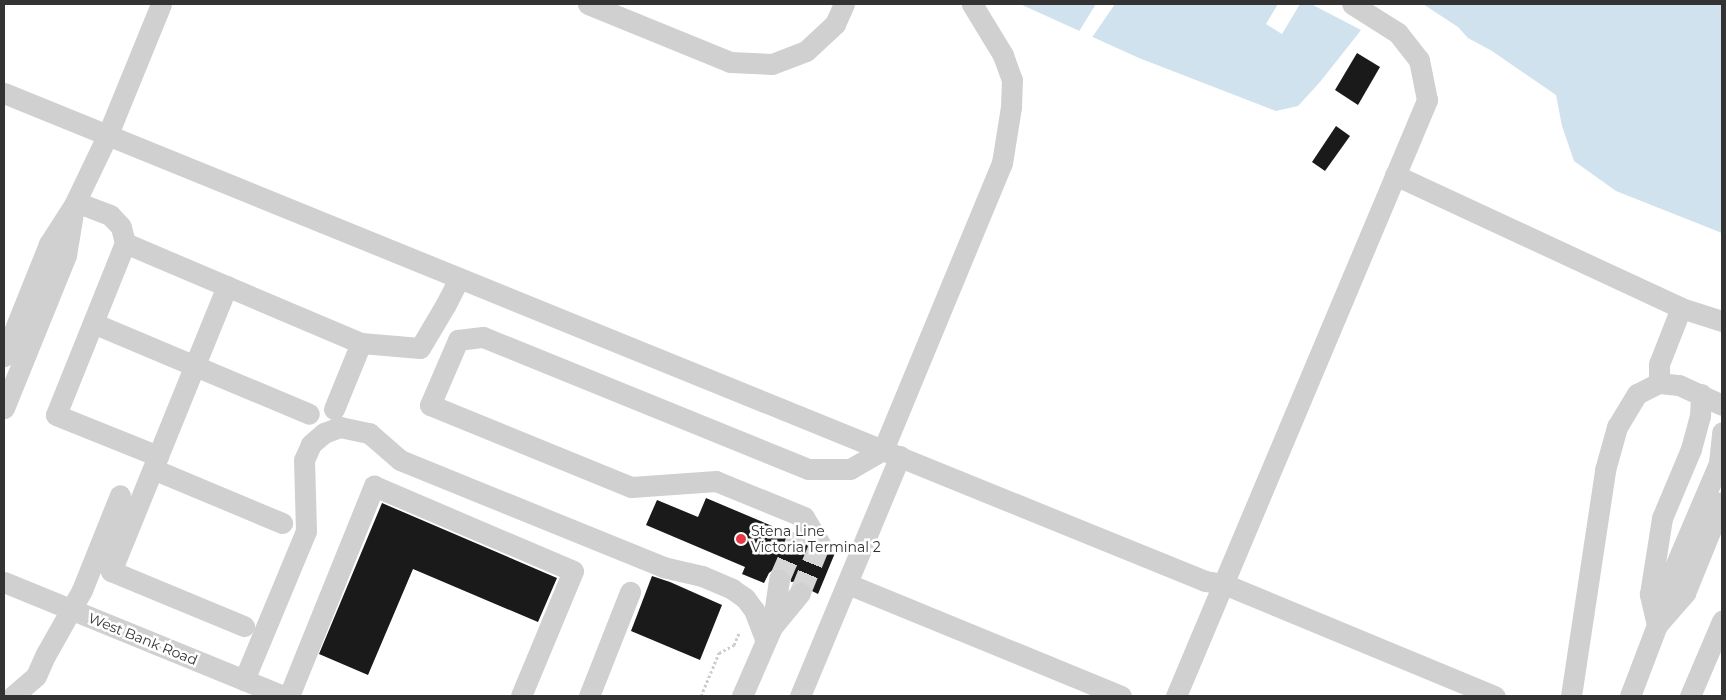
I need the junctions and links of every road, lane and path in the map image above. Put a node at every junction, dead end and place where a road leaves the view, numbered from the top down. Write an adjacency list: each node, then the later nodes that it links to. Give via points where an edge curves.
1 (161, 4): 7 (street)
2 (588, 4): 3 (street, via 730,62 772,64 806,51 835,24)
3 (844, 4)
4 (972, 4): 26 (street, via 1003,55 1012,80 1002,163)
5 (1352, 4): 8 (street, via 1398,33 1419,60 1427,100)
6 (4, 93): 7 (street)
7 (108, 134): 9 (street); 11 (street)
8 (1395, 174): 13 (street); 35 (street)
9 (75, 204): 10 (street, via 110,215 121,227); 17 (street, via 49,244); 22 (street, via 66,255)
10 (125, 243): 12 (street); 15 (street)
11 (459, 278): 16 (street, via 420,348); 26 (street)
12 (227, 286): 16 (street); 18 (street)
13 (1681, 308): 14 (street); 19 (street, via 1659,364)
14 (1722, 321)
15 (93, 322): 18 (street); 27 (street, via 56,415)
16 (361, 343): 23 (street)
17 (4, 356)
18 (195, 366): 24 (street); 27 (street)
19 (1659, 383): 20 (street, via 1679,385); 56 (street, via 1636,394 1617,427 1605,470)
20 (1702, 394): 21 (street); 25 (street, via 1715,413); 41 (street, via 1691,449 1662,518 1650,594)
21 (1722, 404)
22 (4, 408)
23 (334, 408)
24 (308, 414)
25 (1722, 432): 41 (street, via 1720,463 1670,578)
26 (892, 453): 31 (street, via 850,469 808,469 483,337 458,340 430,405 631,487 716,481 801,525); 34 (street); 35 (street, via 1205,581)
27 (155, 463): 30 (street); 42 (street, via 111,570)
28 (120, 495): 38 (street, via 82,590)
29 (1722, 502): 41 (street, via 1685,593)
30 (282, 522)
31 (820, 544)
32 (779, 580): 43 (street)
33 (4, 582): 38 (street, West Bank Road)
34 (848, 584): 52 (street); 53 (street)
35 (1224, 584): 54 (street); 55 (street)
36 (630, 592): 49 (street)
37 (800, 593): 43 (street)
38 (70, 609): 44 (street, West Bank Road); 45 (street, via 36,676)
39 (1722, 621): 58 (street)
40 (742, 624): 50 (path, via 734,645 719,653)
41 (1658, 625): 57 (street)
42 (244, 626)
43 (769, 634): 44 (street, via 745,598 732,588 702,576 663,568 400,460 369,433 340,427 324,433 311,444 304,460 306,530); 51 (street)
44 (244, 680): 46 (street, West Bank Road)
45 (12, 696)
46 (283, 696)
47 (289, 696): 48 (street, via 374,486 573,571)
48 (521, 696)
49 (589, 696)
50 (701, 696)
51 (742, 696)
52 (800, 696)
53 (1120, 696)
54 (1176, 696)
55 (1495, 696)
56 (1571, 696)
57 (1630, 696)
58 (1690, 696)

